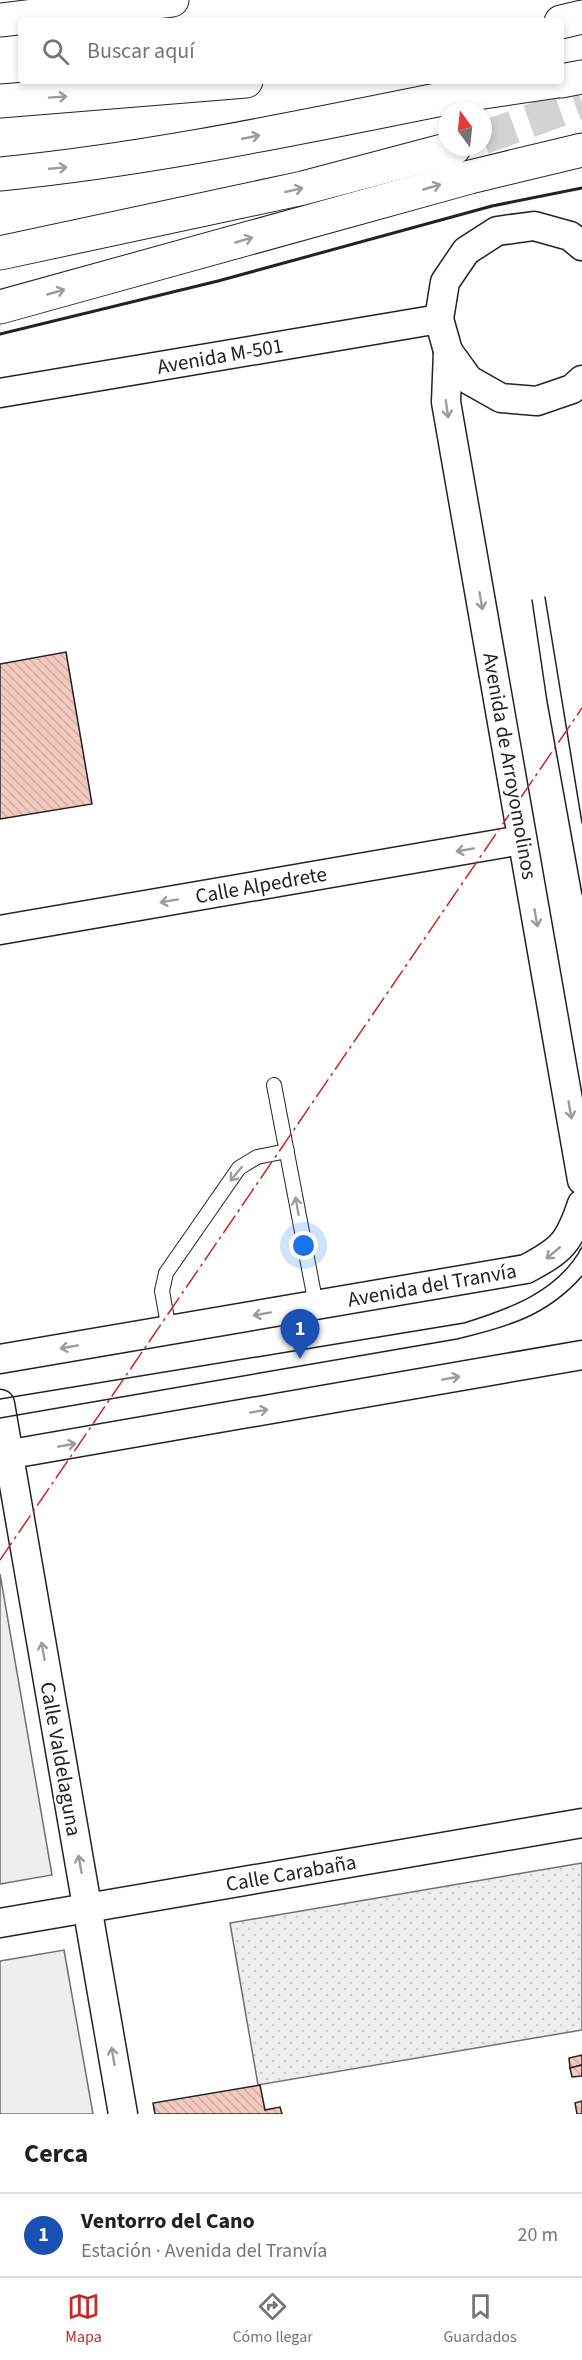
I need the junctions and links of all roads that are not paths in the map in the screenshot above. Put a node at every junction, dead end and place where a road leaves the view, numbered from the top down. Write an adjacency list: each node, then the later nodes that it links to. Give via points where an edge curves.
1 (172, 0): 3 (highway)
2 (582, 17): 4 (highway)
3 (0, 20)
4 (564, 21)
5 (582, 77): 6 (highway)
6 (564, 80)
7 (209, 84): 9 (highway, one-way to 7)
8 (539, 84): 12 (highway, one-way to 8, bridge, via 211,144 457,96)
9 (0, 101)
10 (582, 150): 17 (highway, one-way to 10, via 470,177)
11 (438, 152): 13 (highway, one-way to 11)
12 (0, 174)
13 (175, 216): 14 (highway); 16 (highway)
14 (0, 235)
15 (582, 246): 18 (street, via 570,236 534,226 497,231 466,250 445,282)
16 (0, 252)
17 (0, 307)
18 (440, 319): 19 (street); 21 (street, Avenida M-501)
19 (448, 351): 20 (street, via 469,380 501,398 537,401 572,389); 22 (street, Avenida de Arroyomolinos, one-way to 22, via 446,402)
20 (582, 380)
21 (0, 393)
22 (522, 840): 23 (street, Calle Alpedrete, one-way to 23); 26 (street, Avenida de Arroyomolinos, one-way to 26)
23 (0, 930)
24 (274, 1085): 25 (lane)
25 (287, 1151): 28 (lane, one-way to 25); 29 (lane, one-way to 29, via 256,1157 239,1168 166,1273 162,1291)
26 (582, 1180)
27 (582, 1204): 28 (street, Avenida del Tranvía, one-way to 28, via 572,1233 551,1256 526,1269)
28 (316, 1305): 29 (street, Avenida del Tranvía, one-way to 29)
29 (169, 1330): 31 (street, Avenida del Tranvía, one-way to 31)
30 (582, 1355): 33 (street, one-way to 30)
31 (0, 1359)
32 (0, 1404): 33 (street, Calle Valdelaguna)
33 (4, 1456): 35 (street, Calle Valdelaguna, one-way to 33)
34 (582, 1823): 35 (street, Calle Carabaña)
35 (87, 1908): 36 (street, Calle Carabaña); 37 (street, Calle Valdelaguna, one-way to 35)
36 (0, 1923)
37 (123, 2114)

